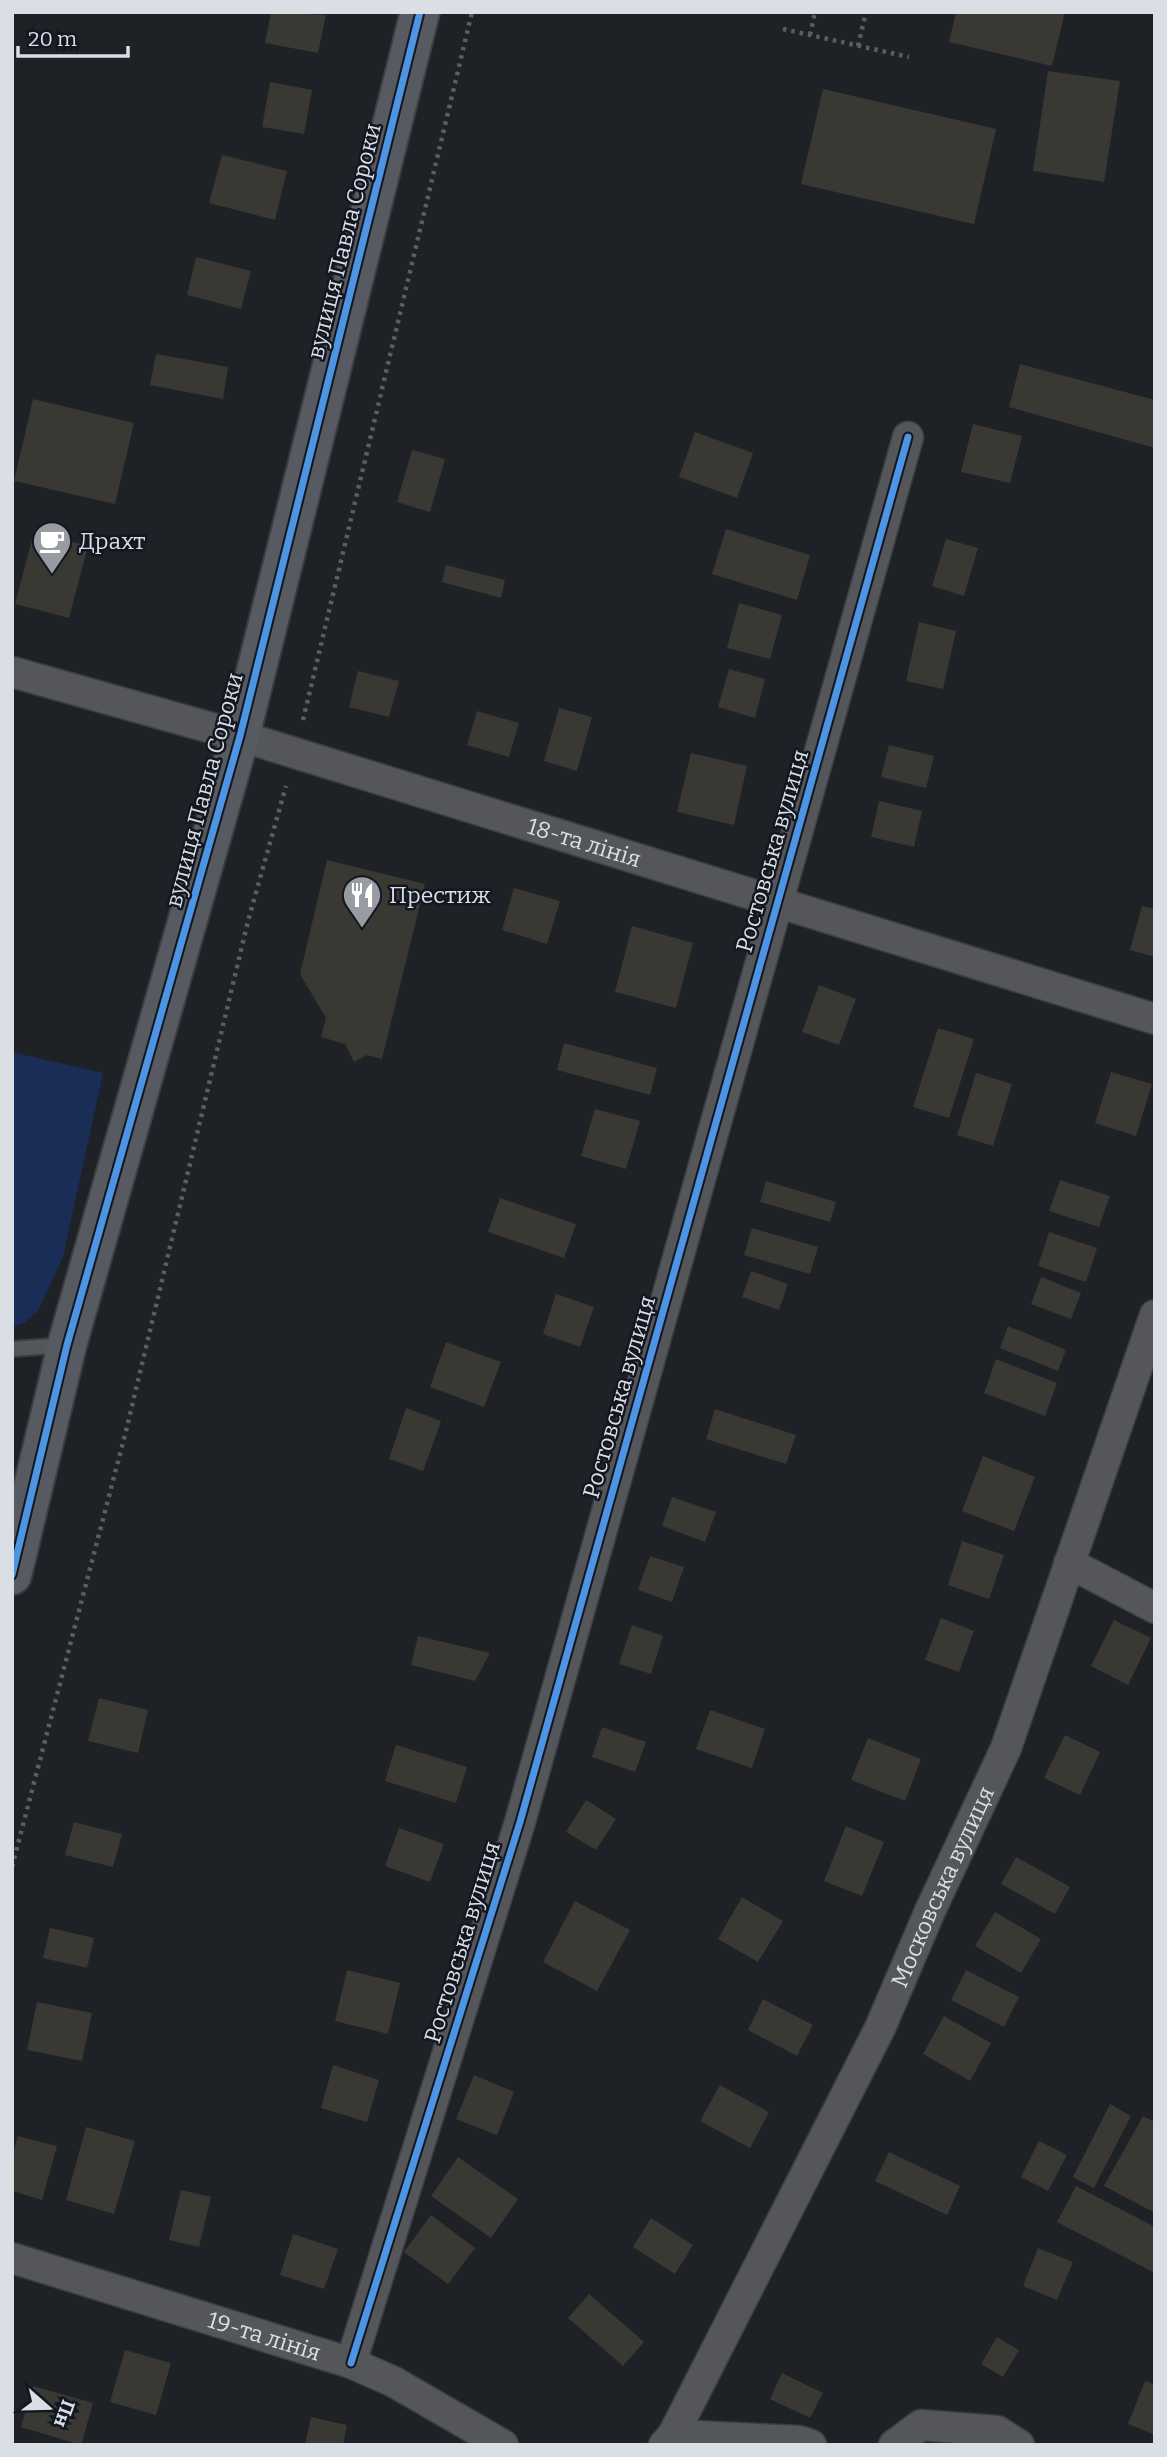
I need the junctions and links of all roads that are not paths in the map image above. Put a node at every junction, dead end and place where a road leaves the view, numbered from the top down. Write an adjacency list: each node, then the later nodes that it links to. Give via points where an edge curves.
1 (420, 12): 4 (street, вулиця Павла Сороки)
2 (908, 437): 5 (street, Ростовська вулиця)
3 (12, 672): 4 (street, 18-та лінія)
4 (240, 736): 5 (street, 18-та лінія); 8 (street, вулиця Павла Сороки)
5 (778, 904): 6 (street, 18-та лінія); 14 (street, Ростовська вулиця, via 520,1822)
6 (1155, 1019)
7 (1155, 1315): 10 (street, Московська вулиця)
8 (67, 1345): 9 (lane); 11 (street, вулиця Павла Сороки)
9 (12, 1349)
10 (1069, 1563): 12 (street); 15 (street, Московська вулиця, via 1006,1748 880,2028)
11 (13, 1570)
12 (1155, 1608)
13 (12, 2258): 14 (street, 19-та лінія)
14 (351, 2363): 16 (street, 19-та лінія, via 394,2382)
15 (669, 2440): 17 (street, via 799,2441)
16 (503, 2445)
17 (811, 2445)
18 (894, 2445): 19 (street, via 921,2425 997,2431)
19 (1019, 2445)

